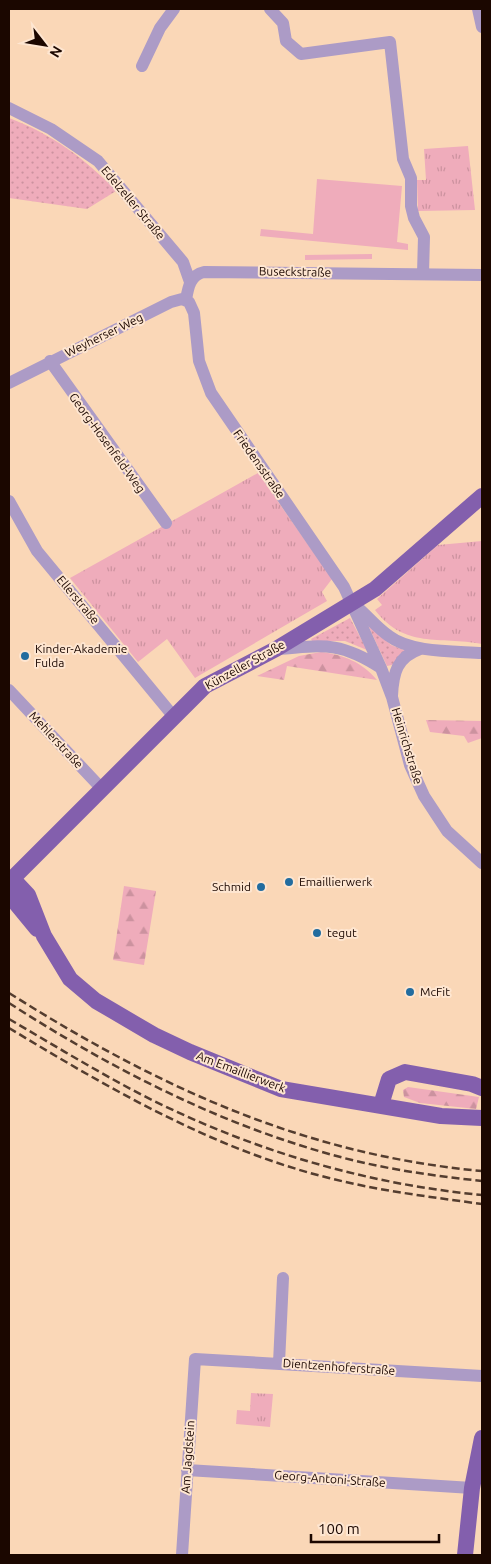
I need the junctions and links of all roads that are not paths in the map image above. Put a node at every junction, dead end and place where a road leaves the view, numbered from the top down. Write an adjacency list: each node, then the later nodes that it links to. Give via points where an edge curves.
1 (174, 9): 5 (street, via 160,28)
2 (270, 9): 7 (street, via 283,23 286,41 301,54 390,42 403,159 411,178 411,206 424,237)
3 (478, 9): 4 (street)
4 (482, 27)
5 (142, 66)
6 (9, 108): 9 (street, Edelzeller Straße, via 50,128 102,165 183,262)
7 (423, 274): 8 (street, Buseckstraße); 9 (street, Buseckstraße, via 218,270 200,272)
8 (482, 275)
9 (190, 282): 10 (street)
10 (186, 300): 11 (street, Weyherser Weg, via 170,302); 16 (street, Friedensstraße, via 192,305 199,361 211,393)
11 (50, 361): 12 (street, Weyherser Weg); 15 (street, Georg-Hosenfeld-Weg)
12 (9, 383)
13 (482, 496): 16 (main road, Künzeller Straße, via 401,568)
14 (9, 501): 23 (street, Ellerstraße, via 37,551)
15 (166, 523)
16 (353, 604): 17 (main road, Künzeller Straße); 18 (street, via 394,640); 20 (street, Heinrichstraße)
17 (276, 649): 20 (street, via 317,645 338,647 356,653); 23 (main road, Künzeller Straße, via 205,686)
18 (420, 649): 19 (street); 22 (street, via 397,665)
19 (482, 653)
20 (381, 668): 22 (street, Heinrichstraße)
21 (9, 690): 24 (street, Mehlerstraße)
22 (392, 697): 25 (street, Heinrichstraße, via 410,765 432,811 447,831)
23 (174, 717): 24 (main road, Künzeller Straße)
24 (102, 789): 26 (main road, Künzeller Straße)
25 (482, 862)
26 (10, 880): 30 (main road, Am Emaillierwerk, via 28,896)
27 (9, 895): 29 (main road, Am Emaillierwerk)
28 (9, 913): 29 (main road)
29 (25, 917): 30 (main road, Am Emaillierwerk)
30 (44, 936): 32 (main road, Am Emaillierwerk, via 66,973 85,993 154,1035 281,1089)
31 (479, 1085): 32 (main road, via 400,1073 389,1079)
32 (381, 1105): 33 (main road, Am Emaillierwerk, via 441,1116)
33 (482, 1118)
34 (283, 1278): 36 (street)
35 (195, 1359): 36 (street, Dientzenhoferstraße); 39 (street, Am Jagdstein)
36 (279, 1363): 37 (street, Dientzenhoferstraße)
37 (482, 1376)
38 (482, 1438): 40 (main road)
39 (187, 1470): 40 (street, Georg-Antoni-Straße); 41 (street, Am Jagdstein)
40 (472, 1488): 42 (main road)
41 (182, 1555)
42 (465, 1555)

